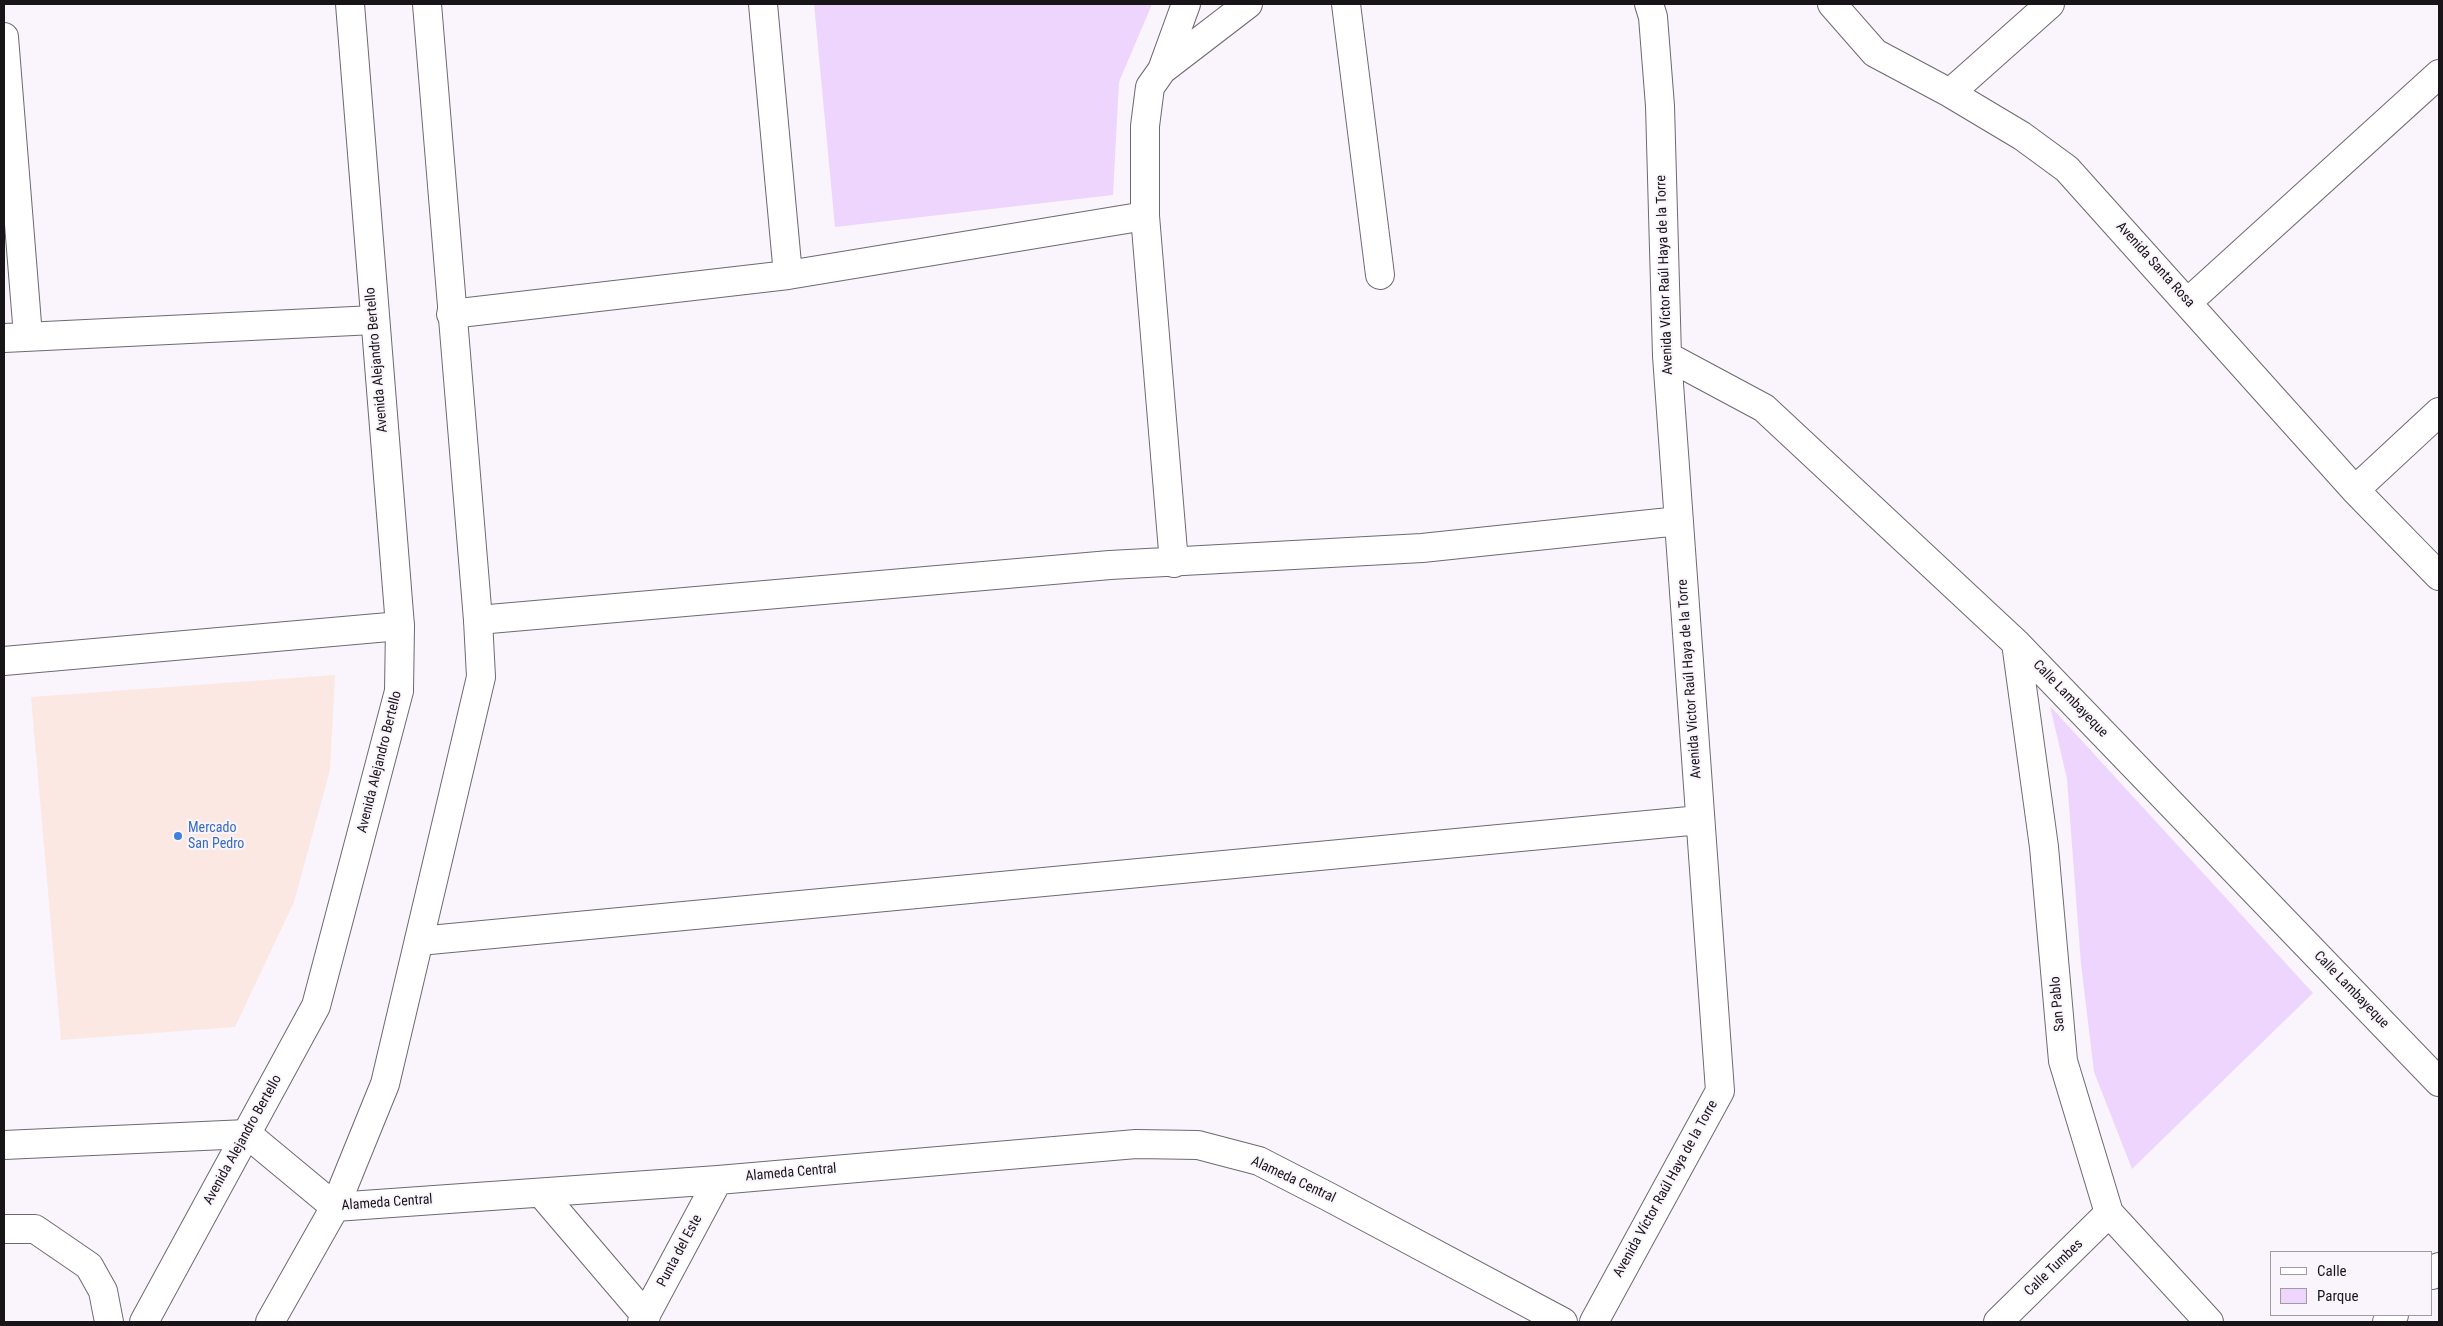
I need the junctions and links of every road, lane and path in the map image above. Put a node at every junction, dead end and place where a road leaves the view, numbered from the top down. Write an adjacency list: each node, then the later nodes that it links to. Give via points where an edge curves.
1 (350, 4): 19 (street, Avenida Alejandro Bertello)
2 (427, 4): 18 (street)
3 (764, 4): 15 (street)
4 (1186, 4): 11 (street)
5 (1248, 4): 11 (street)
6 (1346, 4): 16 (street)
7 (1832, 4): 13 (street, Avenida Santa Rosa, via 1875,53)
8 (2050, 4): 13 (street)
9 (1658, 8): 21 (street, Avenida Víctor Raúl Haya de la Torre)
10 (4, 37): 20 (street)
11 (1162, 70): 14 (street, via 1150,87 1145,126)
12 (2439, 74): 17 (street)
13 (1950, 93): 17 (street, Avenida Santa Rosa, via 2022,136 2067,169)
14 (1145, 216): 15 (street); 25 (street)
15 (788, 274): 18 (street)
16 (1380, 275)
17 (2188, 302): 23 (street, Avenida Santa Rosa)
18 (451, 314): 27 (street)
19 (374, 320): 20 (street); 28 (street, Avenida Alejandro Bertello)
20 (16, 337)
21 (1667, 356): 24 (street, Avenida Víctor Raúl Haya de la Torre); 29 (street, Calle Lambayeque, via 1764,408)
22 (2439, 412): 23 (street)
23 (2355, 490): 26 (street, Avenida Santa Rosa)
24 (1679, 521): 25 (street, via 1422,548); 31 (street, Avenida Víctor Raúl Haya de la Torre)
25 (1174, 563): 27 (street, via 1100,566)
26 (2439, 576)
27 (478, 620): 32 (street, via 481,677)
28 (400, 626): 30 (street); 34 (street, Avenida Alejandro Bertello, via 399,691 316,1006)
29 (2016, 643): 33 (street, Calle Lambayeque); 39 (street, San Pablo, via 2044,847 2063,1061)
30 (4, 661)
31 (1700, 820): 32 (street); 46 (street, Avenida Víctor Raúl Haya de la Torre, via 1720,1091)
32 (419, 941): 38 (street, via 385,1084)
33 (2439, 1082)
34 (247, 1134): 35 (street); 38 (street, Alameda Central); 43 (street, Avenida Alejandro Bertello)
35 (4, 1145)
36 (718, 1180): 37 (street, Alameda Central); 41 (street, Punta del Este); 45 (street, Alameda Central, via 1136,1144 1198,1145 1259,1162)
37 (541, 1193): 38 (street, Alameda Central); 41 (street)
38 (335, 1207): 44 (street)
39 (2109, 1213): 47 (street, Calle Tumbes); 48 (street, San Pablo)
40 (4, 1229): 42 (street, via 35,1229 89,1266 103,1291)
41 (644, 1319)
42 (109, 1322)
43 (144, 1322)
44 (270, 1322)
45 (1563, 1322)
46 (1594, 1322)
47 (1998, 1322)
48 (2209, 1322)

